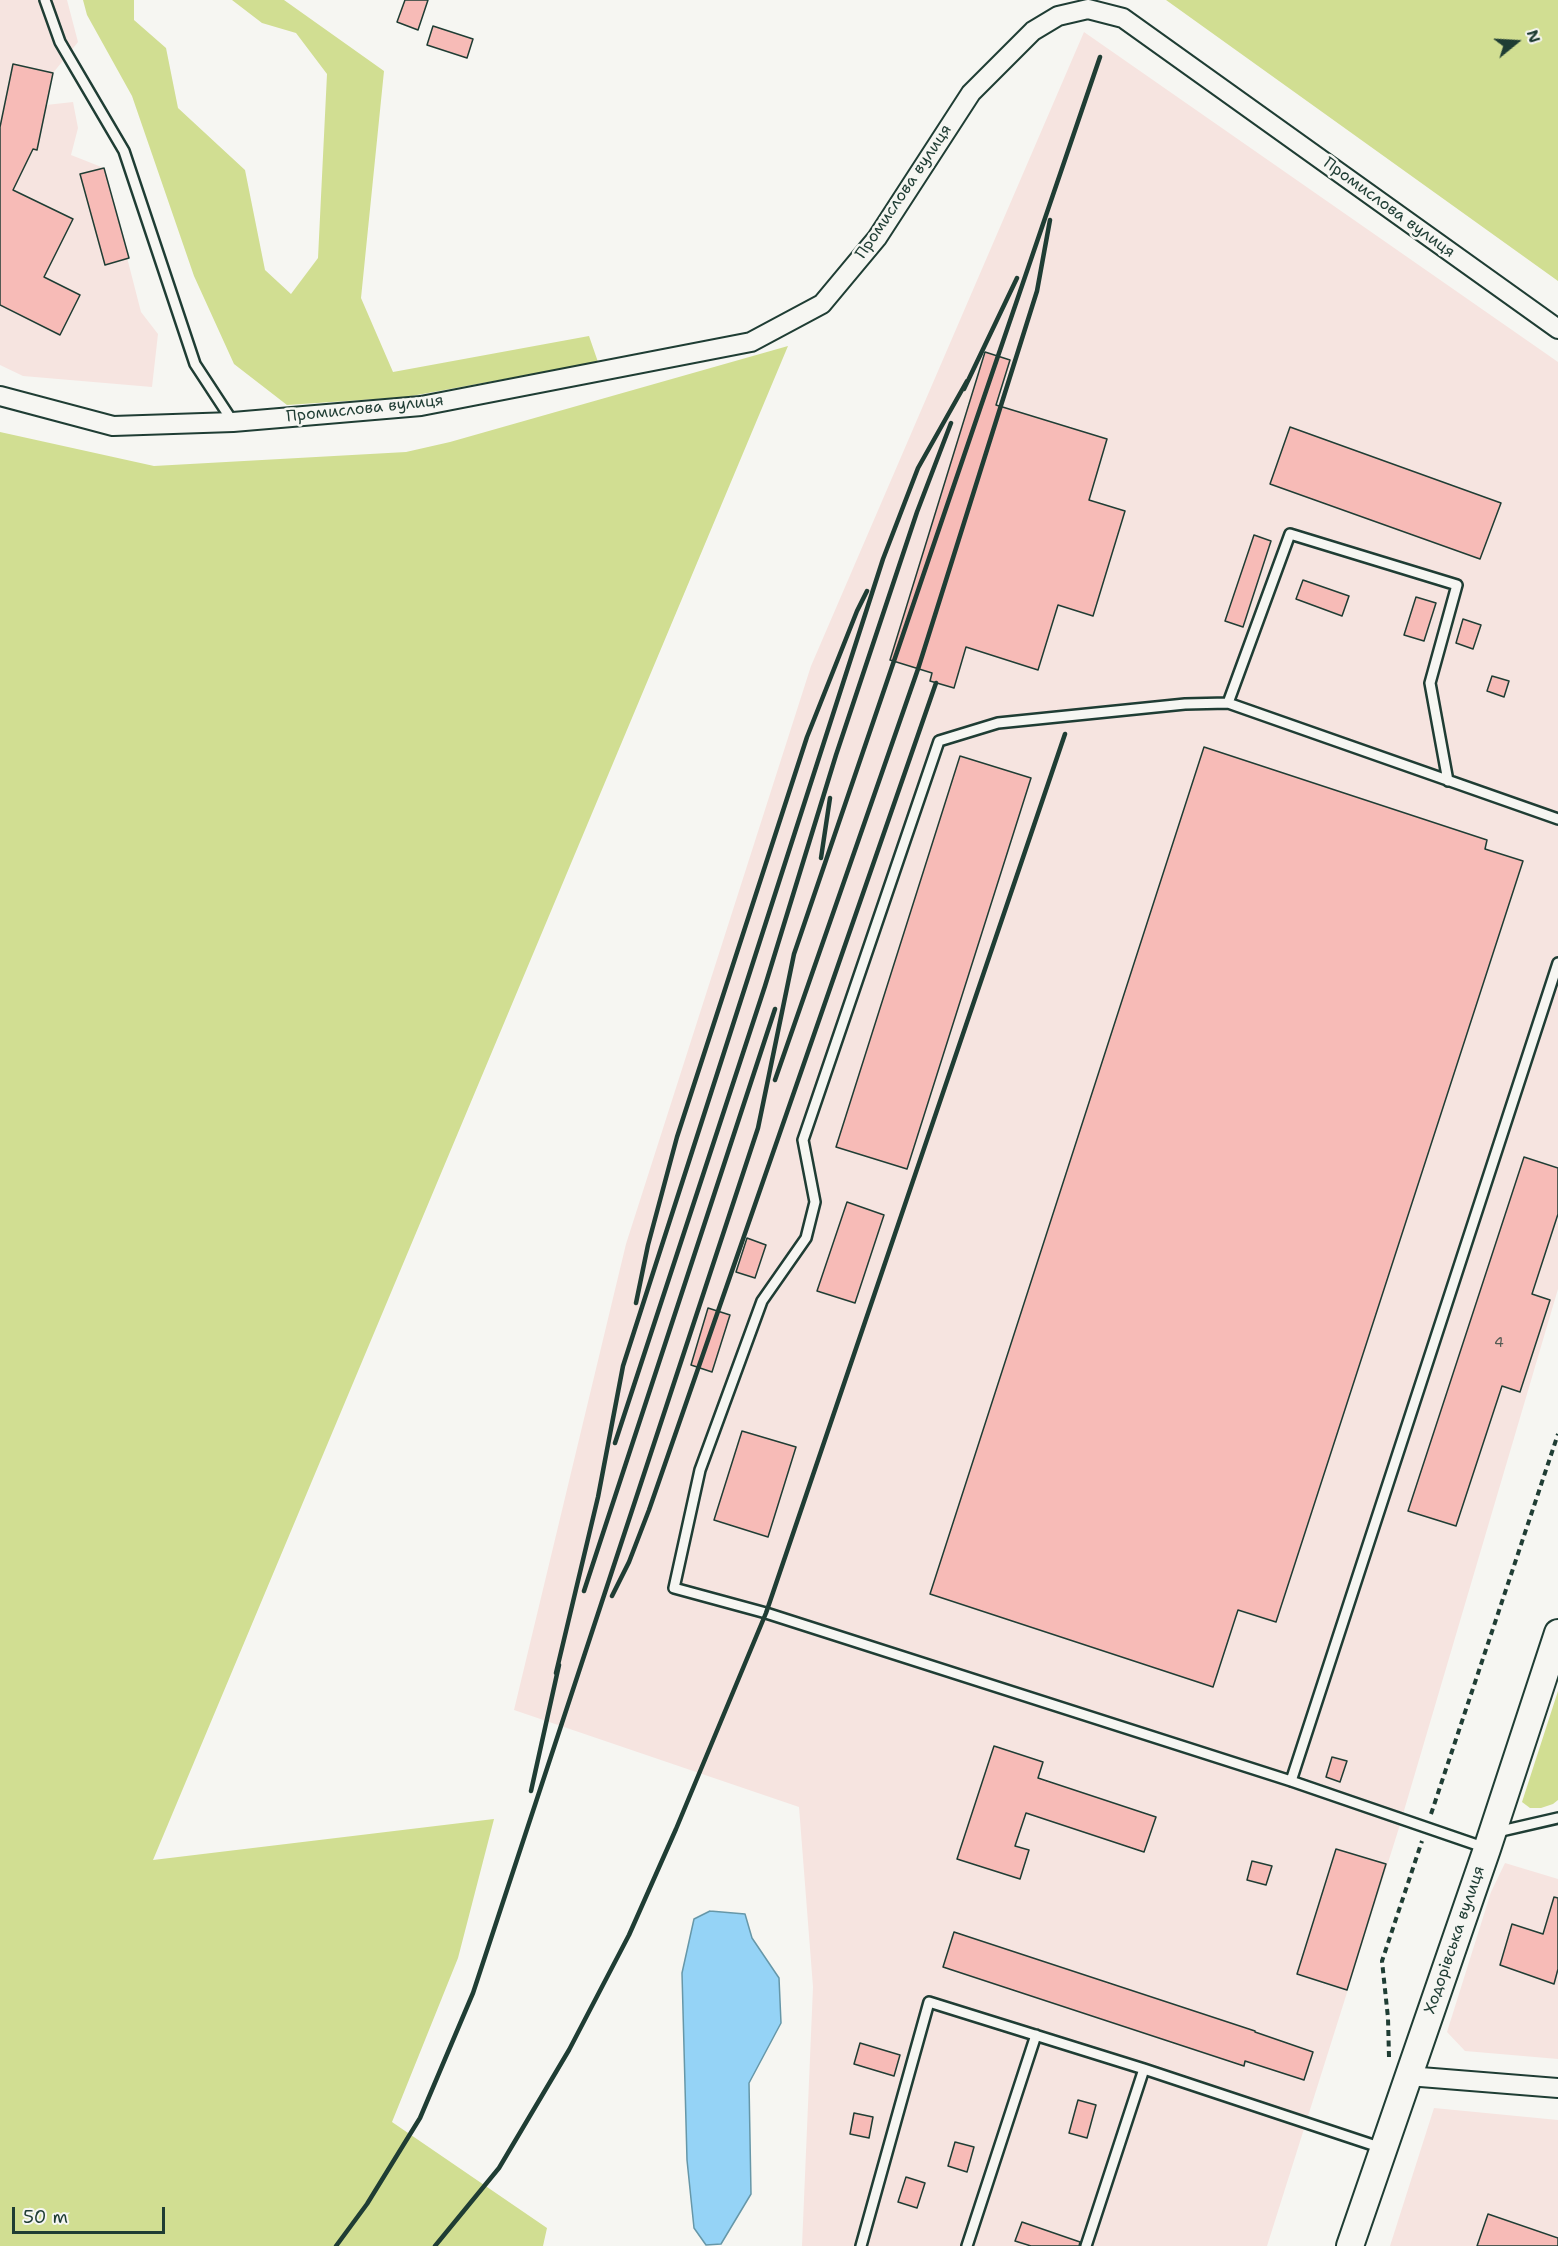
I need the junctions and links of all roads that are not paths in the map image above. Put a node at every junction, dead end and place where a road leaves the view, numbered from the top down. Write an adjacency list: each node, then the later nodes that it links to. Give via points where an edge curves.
1 (45, 0): 4 (lane, via 60,42 124,151 195,364)
2 (1558, 329): 4 (street, Промислова вулиця, via 1123,18 1088,9 1058,16 1033,31 971,93 877,238 822,304 752,342 421,406)
3 (0, 396): 4 (street, Промислова вулиця, via 113,426)
4 (233, 422)
5 (1228, 703): 6 (lane); 6 (lane, via 1290,534 1457,585 1430,683); 10 (lane, via 998,723 939,741 803,1140 815,1202 806,1238 762,1301 700,1470 674,1588 766,1613)
6 (1448, 781): 7 (lane)
7 (1558, 819)
8 (1558, 963): 10 (lane)
9 (1557, 1638): 12 (main road, Ходорівська вулиця)
10 (1292, 1781): 12 (lane, via 1426,1827)
11 (1558, 1818): 12 (lane)
12 (1489, 1841): 15 (main road, Ходорівська вулиця)
13 (1036, 2035): 14 (lane); 18 (lane, via 929,2002); 19 (lane)
14 (1144, 2069): 17 (lane); 20 (lane)
15 (1398, 2071): 16 (street); 17 (main road, Ходорівська вулиця)
16 (1558, 2088)
17 (1382, 2148): 21 (main road, Ходорівська вулиця)
18 (861, 2246)
19 (967, 2246)
20 (1086, 2246)
21 (1350, 2246)

